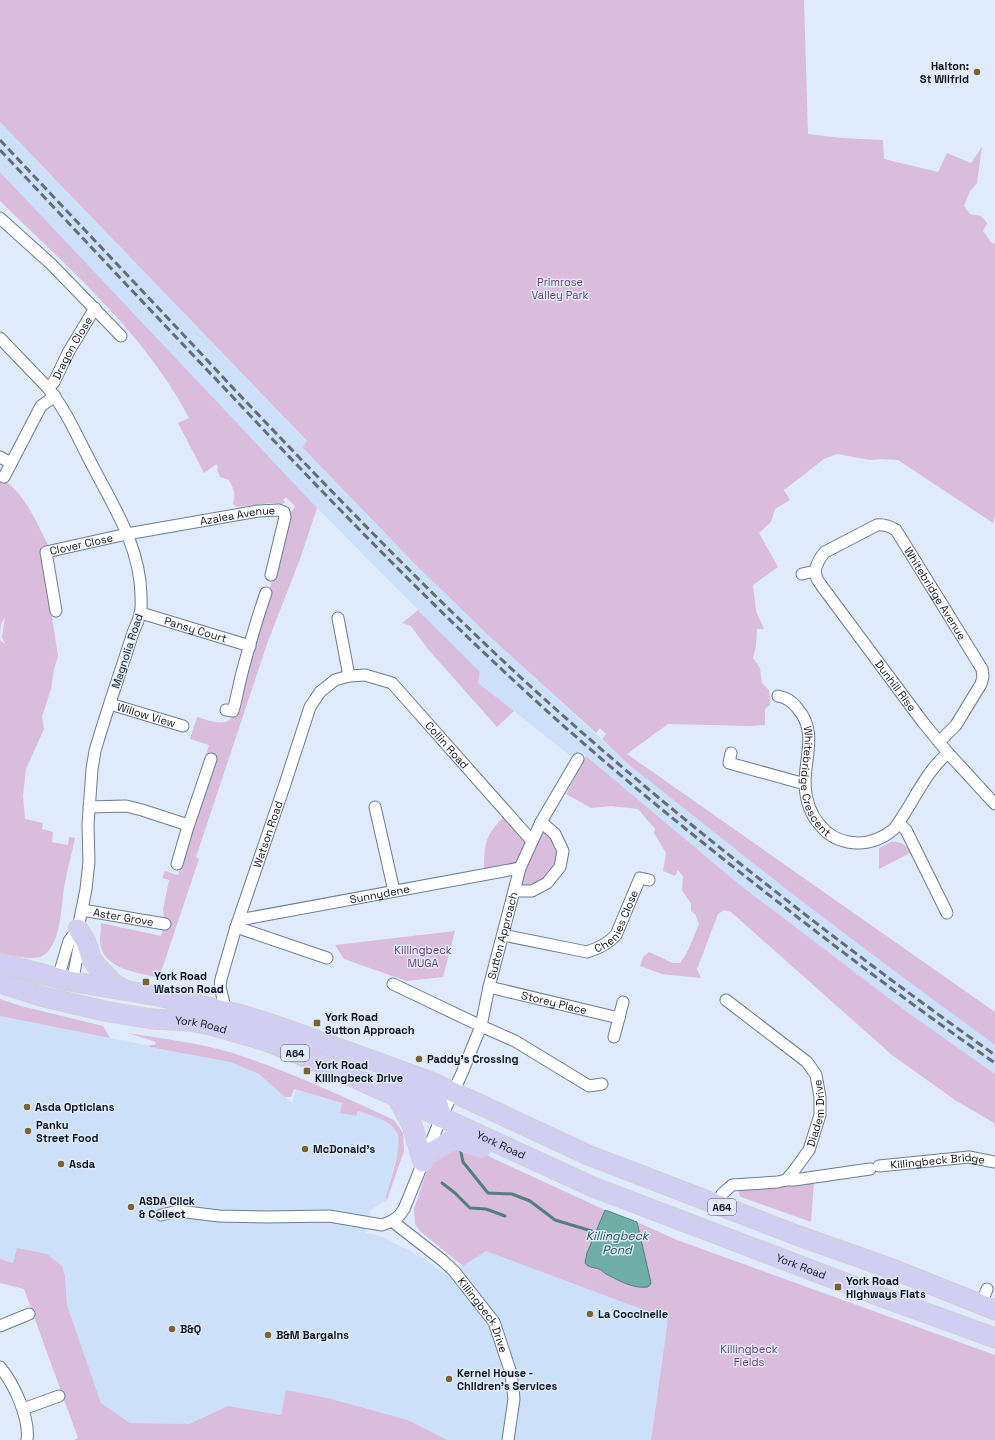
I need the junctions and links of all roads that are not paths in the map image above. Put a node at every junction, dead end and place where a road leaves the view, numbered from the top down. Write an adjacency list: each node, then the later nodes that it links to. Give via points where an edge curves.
1 (0, 218): 2 (street, Dragon Close)
2 (95, 308): 3 (street, Dragon Close); 5 (street, Dragon Close, via 69,351)
3 (121, 336)
4 (0, 338): 5 (street, Magnolia Road)
5 (52, 392): 7 (street, Dragon Close, via 40,406); 9 (street, Magnolia Road, via 115,505)
6 (0, 458): 7 (street)
7 (10, 463): 8 (street, Dragon Close)
8 (4, 477)
9 (127, 534): 12 (street, Azalea Avenue, via 258,511 286,510); 14 (street, Clover Close, via 46,552); 15 (street, Magnolia Road, via 139,570)
10 (815, 571): 11 (street); 23 (street, Dunhill Rise, via 820,585); 23 (street, Whitebridge Avenue, via 816,564 825,552 877,525 883,524 896,530 982,669 981,684 956,725)
11 (802, 574)
12 (271, 575)
13 (266, 593): 17 (street)
14 (56, 611)
15 (141, 613): 17 (street, Pansy Court); 20 (street, Magnolia Road)
16 (338, 618): 18 (street)
17 (250, 646): 21 (street, via 233,711)
18 (349, 676): 35 (street, Collin Road, via 365,675 392,683); 43 (street, Watson Road, via 335,680 320,692 310,707)
19 (778, 696): 28 (street, Whitebridge Crescent, via 793,702 807,724 810,739)
20 (110, 704): 22 (street, Willow View); 30 (street, Magnolia Road, via 95,751)
21 (226, 710)
22 (184, 726)
23 (939, 742): 24 (street, Dunhill Rise)
24 (948, 752): 29 (street, Dunhill Rise); 33 (street, Whitebridge Crescent, via 931,771)
25 (731, 753): 28 (street, via 729,763)
26 (211, 759): 34 (street)
27 (578, 759): 32 (street, Sutton Approach)
28 (805, 784): 33 (street, Whitebridge Crescent, via 808,806 812,814 822,828 836,838 853,843 871,842 887,835)
29 (995, 804)
30 (89, 807): 34 (street, via 126,806); 41 (street, Magnolia Road, via 89,862)
31 (375, 807): 39 (street)
32 (541, 822): 35 (street, Sutton Approach); 40 (street, via 555,834 563,851 560,867 547,883 532,891)
33 (899, 823): 42 (street, via 906,830)
34 (188, 825): 36 (street)
35 (532, 841): 37 (street, Sutton Approach)
36 (177, 864)
37 (520, 868): 39 (street, Sunnydene); 40 (street, Sutton Approach)
38 (649, 880): 46 (street, Chenies Close, via 640,878 616,935 594,950 587,952)
39 (394, 891): 43 (street, Sunnydene)
40 (515, 891): 46 (street, Sutton Approach)
41 (82, 910): 44 (street, Aster Grove); 45 (street, Magnolia Road)
42 (947, 913)
43 (237, 923): 47 (street); 56 (street, Watson Road, via 221,978 220,987)
44 (165, 924)
45 (78, 929): 49 (street, Magnolia Road, via 68,941); 49 (street, Magnolia Road, via 79,947 74,973); 53 (highway, via 96,966 114,984)
46 (503, 935): 52 (street, Sutton Approach)
47 (327, 958)
48 (0, 964): 49 (highway, via 35,963 52,966)
49 (59, 982): 50 (highway, York Road / A64); 53 (highway, York Road / A64); 63 (highway, York Road / A64, via 74,1003 152,1019 189,1021 266,1041)
50 (0, 984)
51 (393, 984): 58 (street)
52 (489, 987): 57 (street, Storey Place); 58 (street, Sutton Approach)
53 (126, 991): 56 (highway, York Road / A64)
54 (726, 1000): 68 (street, Diadem Drive, via 794,1051 807,1062 816,1076 820,1115 809,1150)
55 (623, 1002): 57 (street)
56 (226, 1011): 60 (highway, York Road / A64, via 280,1027)
57 (619, 1018): 59 (street)
58 (481, 1026): 61 (street, via 516,1041 589,1086); 62 (street, Sutton Approach)
59 (614, 1037)
60 (354, 1054): 62 (highway, York Road / A64, via 429,1081); 64 (highway, via 371,1070 433,1098 440,1109)
61 (602, 1084)
62 (453, 1093): 64 (street, Sutton Approach); 65 (highway, via 459,1112); 70 (highway, York Road / A64, via 588,1155)
63 (396, 1097): 64 (highway, York Road / A64); 66 (highway, via 412,1125)
64 (441, 1118): 65 (highway, York Road / A64); 66 (street)
65 (477, 1135): 69 (highway, York Road / A64)
66 (424, 1158): 69 (highway, via 449,1142 459,1140 560,1182); 72 (street, via 404,1208)
67 (995, 1162): 68 (street, Killingbeck Bridge, via 969,1157)
68 (786, 1180): 70 (street, via 732,1185 722,1194)
69 (606, 1192): 76 (highway, York Road / A64, via 874,1295)
70 (719, 1205): 73 (highway, York Road / A64, via 799,1236)
71 (161, 1215): 72 (street, via 178,1211 219,1216 329,1216 382,1225)
72 (392, 1221): 82 (street, Killingbeck Drive, via 454,1271 494,1322 511,1373 514,1399)
73 (988, 1301)
74 (29, 1314): 75 (street)
75 (0, 1326)
76 (995, 1338)
77 (0, 1367): 78 (street)
78 (4, 1380): 80 (street)
79 (58, 1396): 80 (street)
80 (23, 1410): 81 (street, via 28,1432)
81 (27, 1440)
82 (508, 1440)

